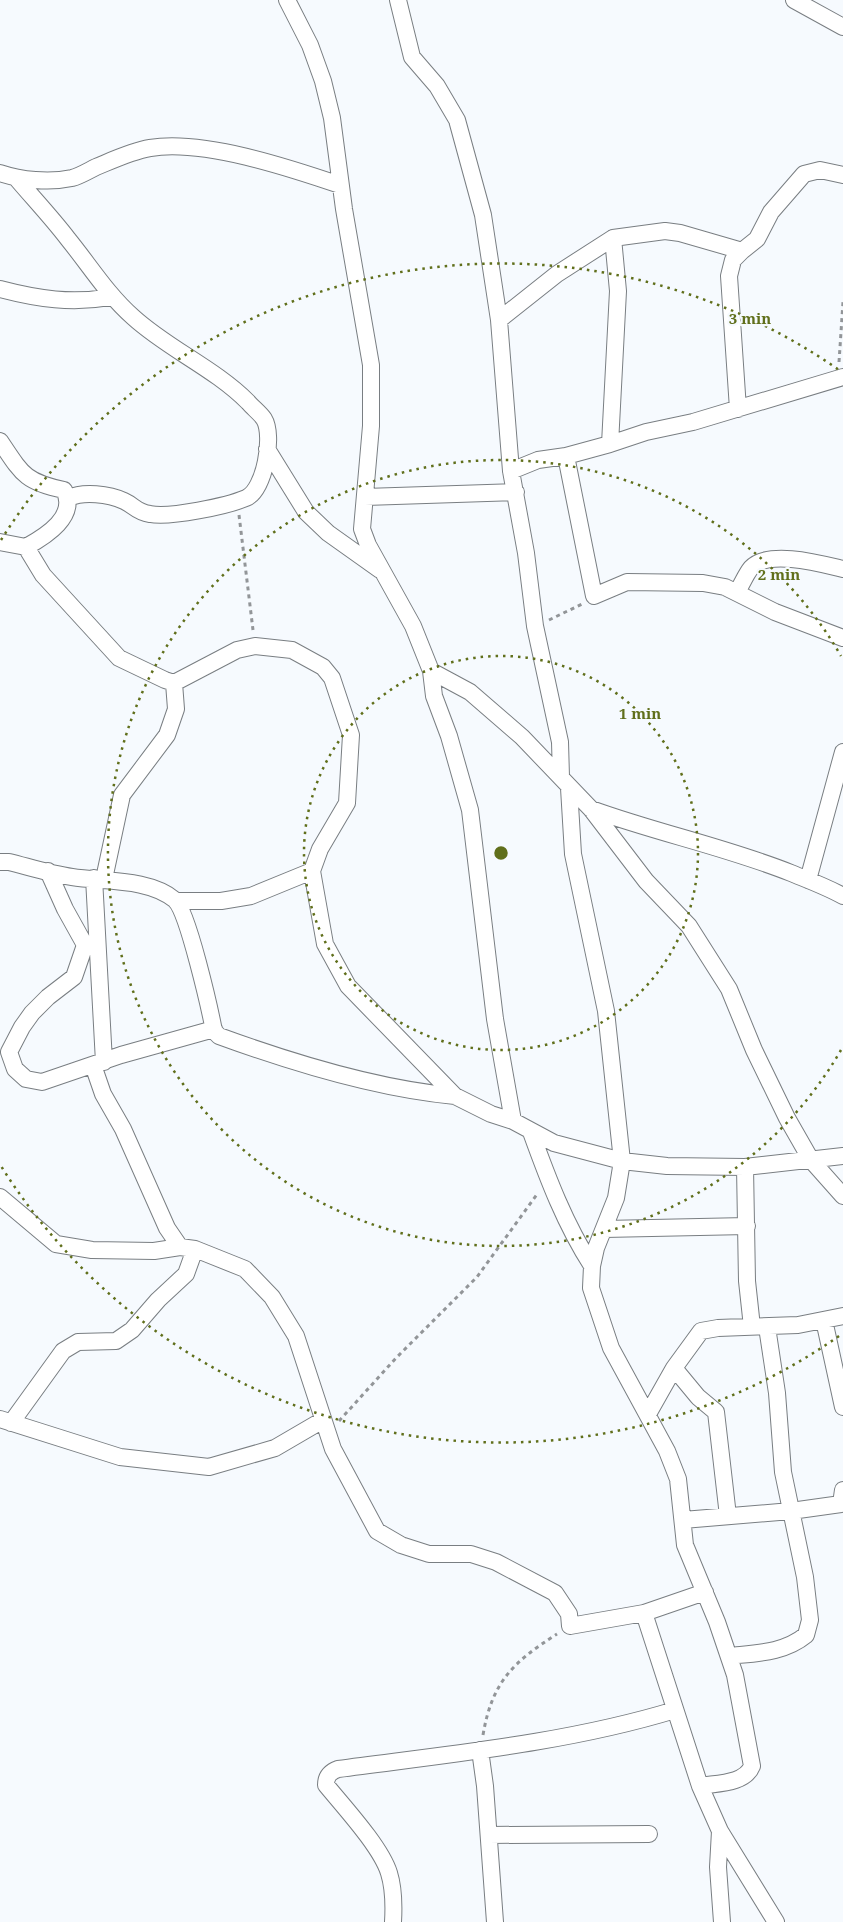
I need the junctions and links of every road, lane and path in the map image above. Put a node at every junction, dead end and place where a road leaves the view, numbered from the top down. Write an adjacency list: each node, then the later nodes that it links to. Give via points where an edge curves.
1 (287, 0): 8 (street, via 310,45 323,81 332,118)
2 (398, 0): 14 (street, via 412,57 437,86 457,120 483,215)
3 (794, 0): 4 (street)
4 (843, 27)
5 (0, 173): 7 (street)
6 (843, 175): 10 (street, via 820,170 804,174 772,212 757,239)
7 (17, 178): 8 (street, via 72,178 122,156 150,148 182,146 276,165); 12 (street, via 69,239)
8 (340, 185): 23 (street, via 370,365 371,426)
9 (613, 238): 10 (street, via 665,231); 14 (street, via 557,274); 18 (street, via 618,291)
10 (742, 251): 16 (street, via 733,260 729,276)
11 (0, 289): 12 (street, via 50,301 88,302)
12 (112, 297): 19 (street, via 135,319 230,384 264,419 269,432)
13 (843, 302): 15 (path, via 839,333)
14 (499, 320): 21 (street)
15 (841, 378): 16 (street)
16 (738, 409): 18 (street)
17 (0, 442): 24 (street, via 32,481 64,490)
18 (610, 444): 20 (street)
19 (267, 449): 25 (street, via 258,484 248,497); 29 (street, via 306,512 340,542)
20 (566, 456): 21 (street, via 538,460); 31 (street)
21 (510, 471): 22 (street)
22 (516, 492): 23 (street); 32 (street)
23 (365, 497): 29 (street, via 362,530)
24 (68, 498): 25 (street, via 102,495 124,501 137,512 152,515 182,514); 27 (street, via 68,511 58,523 46,536)
25 (238, 500): 34 (path)
26 (0, 542): 27 (street)
27 (26, 547): 36 (street, via 43,575 119,658)
28 (843, 569): 30 (street, via 811,562 767,560 752,567)
29 (382, 571): 35 (street, via 414,626)
30 (737, 592): 31 (street, via 703,583 627,582); 33 (street, via 775,612)
31 (594, 596): 32 (path)
32 (535, 626): 39 (street, via 555,715)
33 (843, 638)
34 (255, 646): 36 (street, via 237,650); 43 (street, via 292,650 323,667 332,678 351,735 347,803 320,849)
35 (431, 671): 39 (street, via 470,692 522,737); 52 (street, via 434,696 470,810 495,1019)
36 (174, 682): 44 (street, via 176,709 167,735 122,795)
37 (843, 752): 38 (street)
38 (840, 772): 45 (street)
39 (565, 782): 40 (street); 56 (street, via 573,854 606,1011)
40 (591, 809): 45 (street, via 729,851); 55 (street, via 646,881 689,926 729,989 754,1050)
41 (0, 862): 42 (street)
42 (48, 871): 44 (street); 49 (street, via 85,945 74,977 32,1013)
43 (312, 872): 47 (street, via 251,896 221,901); 51 (street, via 325,944 348,986)
44 (99, 879): 47 (street, via 132,884); 50 (street)
45 (808, 880): 46 (street)
46 (843, 896)
47 (176, 901): 48 (street, via 193,944)
48 (214, 1029): 50 (street); 51 (street, via 224,1038 323,1068 423,1093)
49 (7, 1044): 50 (street, via 15,1069 26,1079 42,1082)
50 (99, 1064): 63 (street, via 102,1094 123,1129 167,1228)
51 (455, 1096): 52 (street)
52 (513, 1121): 53 (street)
53 (531, 1132): 56 (street, via 554,1143); 58 (street)
54 (843, 1156): 55 (street)
55 (811, 1160): 57 (street); 59 (street)
56 (622, 1161): 57 (street, via 667,1166); 62 (street, via 616,1198)
57 (745, 1167): 61 (street)
58 (548, 1180): 64 (street, via 572,1234); 72 (path, via 477,1277)
59 (843, 1196)
60 (0, 1197): 63 (street, via 56,1244 92,1250)
61 (746, 1226): 62 (street); 67 (street, via 747,1281)
62 (604, 1229): 64 (street)
63 (187, 1248): 71 (street, via 186,1274 132,1330 116,1340 78,1342 63,1351); 72 (street, via 245,1269 272,1297 296,1336)
64 (592, 1266): 70 (street, via 591,1288 610,1348)
65 (843, 1316): 66 (street)
66 (824, 1320): 67 (street); 69 (street)
67 (759, 1327): 68 (street, via 701,1331); 74 (street, via 777,1392 783,1472)
68 (674, 1368): 70 (street); 75 (street, via 698,1397 716,1412)
69 (843, 1407)
70 (648, 1414): 76 (street, via 678,1479)
71 (5, 1421): 72 (street, via 120,1457 209,1467 275,1448)
72 (325, 1427): 79 (street, via 333,1449 378,1531 401,1545 429,1554 471,1554 496,1562 555,1593 569,1614)
73 (842, 1499): 74 (street)
74 (791, 1511): 75 (street); 80 (street, via 805,1577 810,1620 806,1635 782,1650)
75 (728, 1516): 76 (street)
76 (683, 1520): 77 (street, via 685,1545)
77 (705, 1592): 78 (street); 80 (street)
78 (644, 1613): 79 (street); 81 (street)
79 (570, 1626): 82 (path, via 532,1650 501,1682 488,1708)
80 (729, 1656): 83 (street, via 752,1766 744,1777)
81 (676, 1710): 82 (street, via 631,1724); 83 (street)
82 (480, 1750): 86 (street); 87 (street, via 338,1769 326,1779 326,1785 374,1846 388,1871 394,1898)
83 (700, 1786): 84 (street)
84 (720, 1831): 89 (street, via 718,1867); 90 (street)
85 (650, 1834): 86 (street)
86 (489, 1835): 88 (street)
87 (393, 1922)
88 (495, 1922)
89 (722, 1922)
90 (776, 1922)

